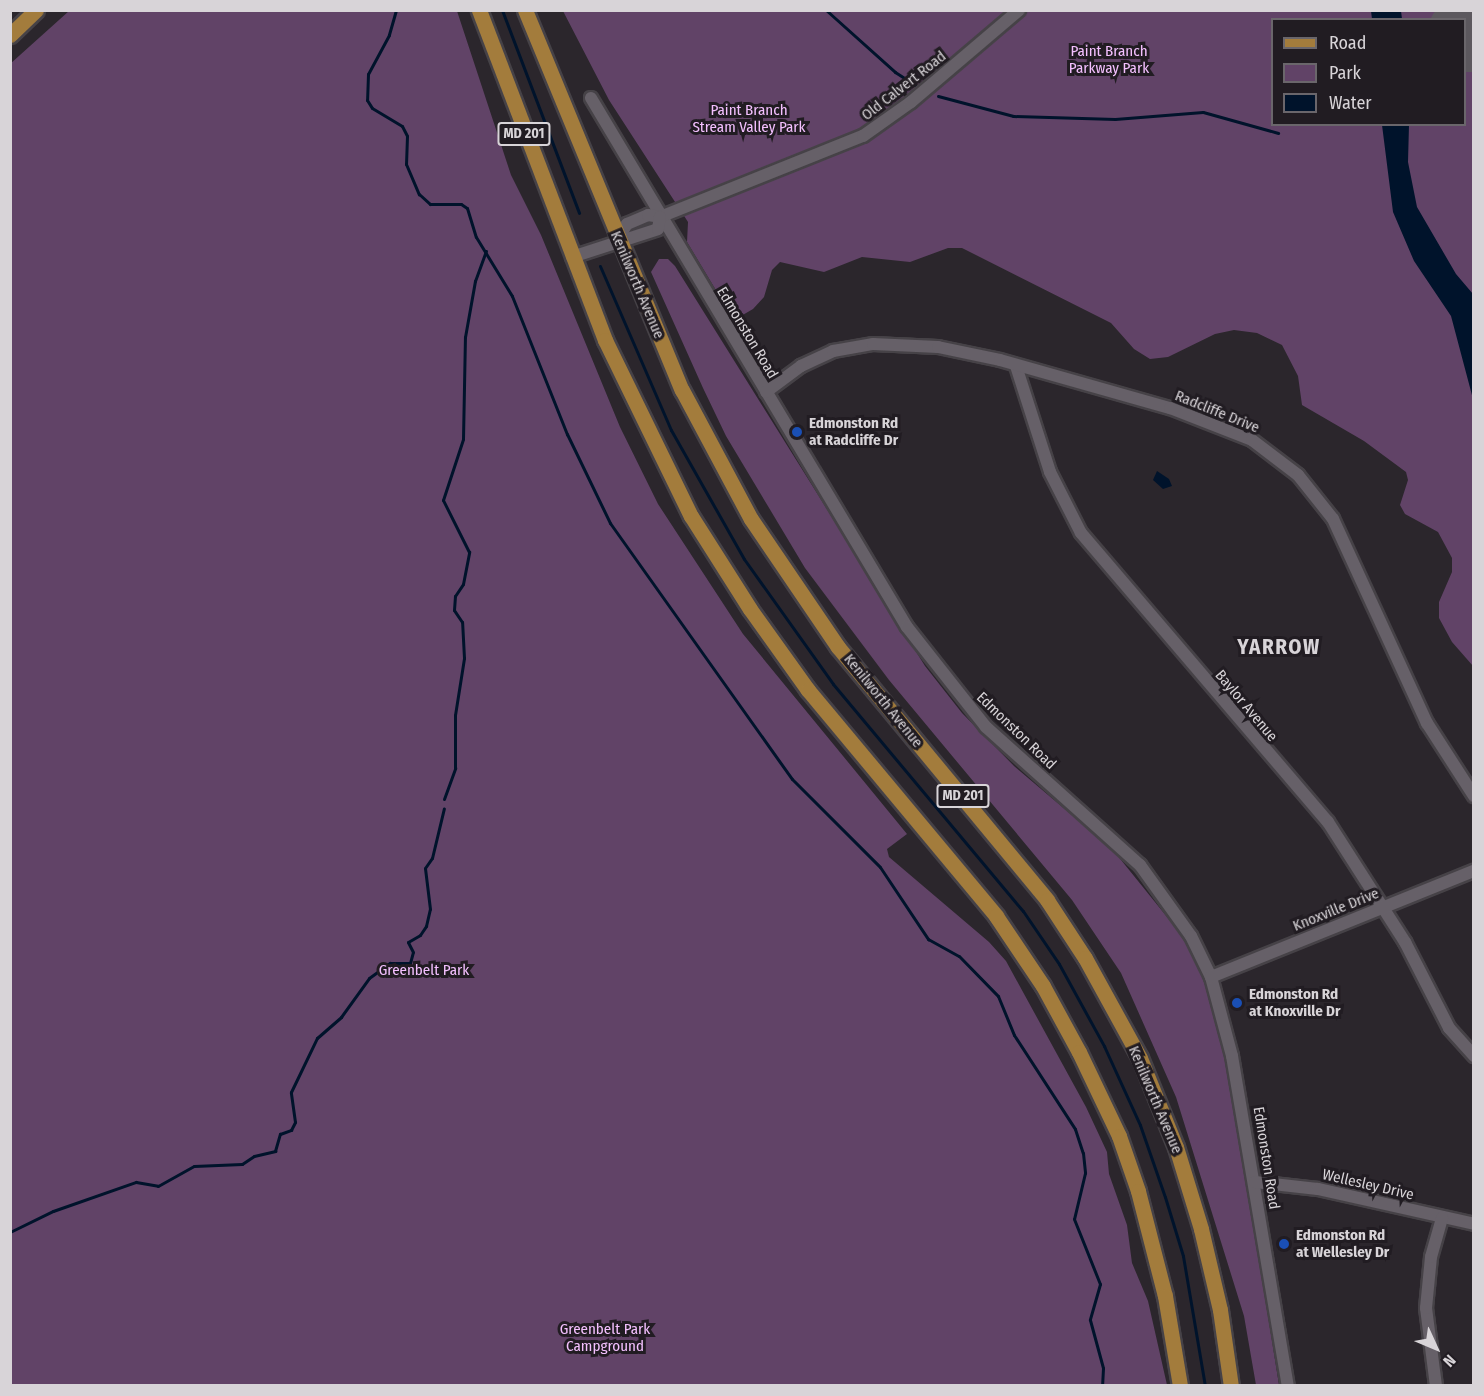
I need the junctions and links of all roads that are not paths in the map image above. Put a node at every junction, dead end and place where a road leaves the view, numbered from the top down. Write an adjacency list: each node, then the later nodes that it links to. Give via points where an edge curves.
1 (36, 10): 5 (main road)
2 (479, 10): 9 (main road, MD 201)
3 (525, 10): 8 (main road, Kenilworth Avenue / MD 201)
4 (1019, 10): 7 (street, Old Calvert Road, via 894,116 863,136)
5 (10, 35)
6 (591, 98): 7 (street, Edmonston Road)
7 (660, 217): 8 (street, Old Calvert Road, via 648,216 627,224); 11 (street, Edmonston Road)
8 (617, 240): 9 (street, Old Calvert Road); 21 (main road, Kenilworth Avenue / MD 201, via 687,400 727,478 778,562 870,687 1047,900 1103,988 1140,1058 1176,1147 1212,1271)
9 (572, 257): 20 (main road, MD 201, via 633,406 720,563 808,690 996,916 1062,1019 1111,1119 1138,1191 1165,1296)
10 (1016, 366): 11 (street, Radcliffe Drive, via 938,347 873,344 817,358); 12 (street, Radcliffe Drive, via 1209,422 1252,440 1298,475 1333,519 1427,723); 14 (street, Baylor Avenue, via 1050,472 1081,533 1328,822)
11 (766, 392): 15 (street, Edmonston Road, via 873,574 941,674 986,727 1140,866 1191,936)
12 (1473, 796)
13 (1473, 871): 14 (street, Knoxville Drive)
14 (1380, 909): 15 (street, Knoxville Drive); 16 (street, Baylor Avenue, via 1413,956 1449,1028)
15 (1210, 977): 17 (street, Edmonston Road, via 1232,1056)
16 (1473, 1056)
17 (1255, 1182): 18 (street, Wellesley Drive, via 1318,1189); 22 (street, Edmonston Road)
18 (1442, 1218): 19 (street, Wellesley Drive); 23 (street, via 1431,1257 1426,1308)
19 (1473, 1224)
20 (1180, 1386)
21 (1231, 1386)
22 (1288, 1386)
23 (1436, 1386)

